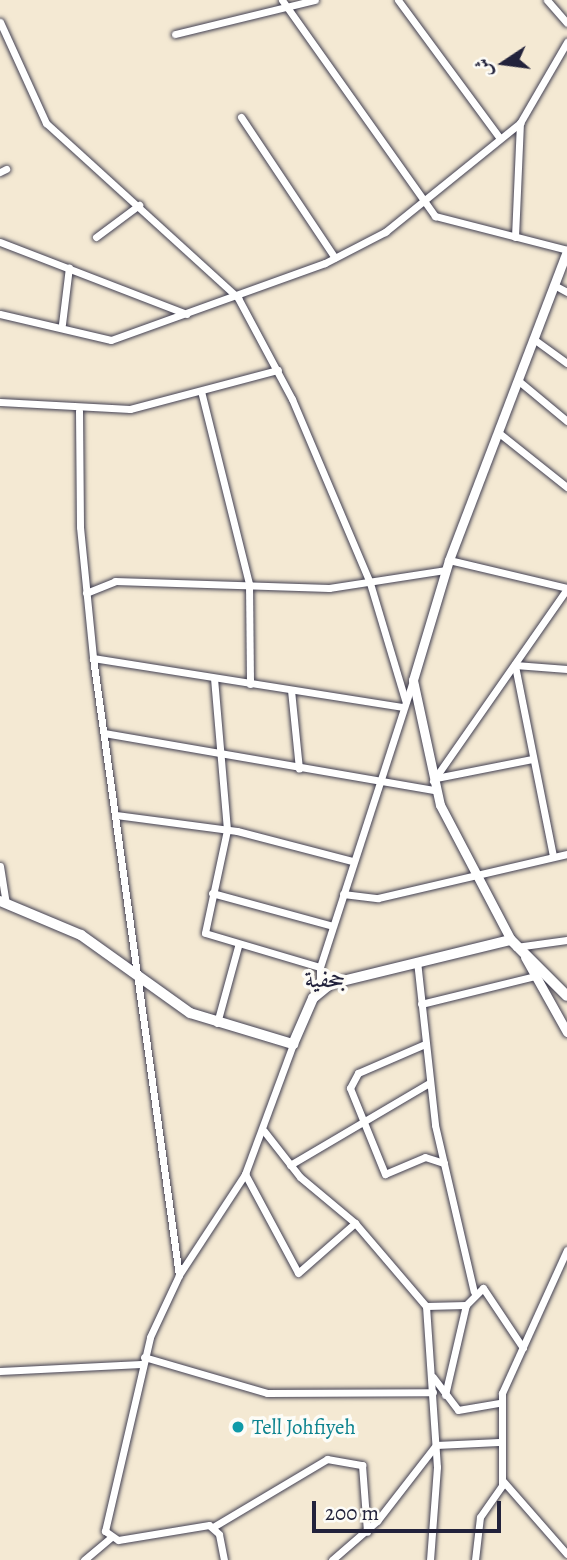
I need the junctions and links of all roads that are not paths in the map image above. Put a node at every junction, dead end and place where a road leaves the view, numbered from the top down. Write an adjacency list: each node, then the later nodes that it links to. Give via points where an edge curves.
1 (315, 0): 4 (street)
2 (398, 0): 11 (street)
3 (547, 0): 6 (street)
4 (285, 3): 7 (street); 12 (street)
5 (0, 22): 13 (street, via 45,121)
6 (567, 23)
7 (174, 34)
8 (567, 42): 10 (street)
9 (241, 117): 18 (street)
10 (520, 123): 11 (street); 15 (street)
11 (499, 137): 12 (street)
12 (425, 203): 15 (street, via 443,220); 18 (street)
13 (139, 205): 14 (street); 22 (street)
14 (96, 237)
15 (515, 237): 17 (street)
16 (0, 242): 19 (street)
17 (567, 251): 20 (street)
18 (335, 258): 22 (street, via 253,285)
19 (69, 267): 24 (street); 25 (street)
20 (554, 285): 21 (street); 26 (street)
21 (567, 292)
22 (238, 298): 24 (street); 28 (street)
23 (0, 314): 25 (street, via 27,324)
24 (187, 314): 25 (street, via 111,340 81,336)
25 (62, 324)
26 (535, 340): 27 (street); 29 (street)
27 (567, 363)
28 (278, 370): 30 (street); 37 (street)
29 (520, 382): 33 (street); 34 (street)
30 (201, 391): 32 (street, via 130,409); 38 (street)
31 (0, 402): 32 (street)
32 (79, 411): 40 (street)
33 (567, 421)
34 (499, 433): 35 (street); 36 (street)
35 (567, 487)
36 (447, 565): 37 (street); 39 (street); 45 (street)
37 (370, 583): 38 (street, via 319,589); 48 (street)
38 (249, 584): 40 (street, via 115,582); 46 (street)
39 (567, 589): 42 (street)
40 (86, 593): 41 (street)
41 (93, 658): 44 (street); 49 (street)
42 (515, 665): 43 (street); 51 (street); 54 (street)
43 (567, 669)
44 (214, 678): 46 (street); 50 (street)
45 (413, 680): 48 (street); 54 (street)
46 (250, 684): 47 (street)
47 (291, 690): 48 (street); 52 (street)
48 (404, 704): 53 (street)
49 (104, 733): 50 (street); 55 (street)
50 (222, 755): 52 (street); 56 (street)
51 (533, 759): 54 (street); 58 (street)
52 (299, 769): 53 (street)
53 (376, 783): 54 (street); 59 (street)
54 (434, 783): 61 (street)
55 (116, 815): 56 (street); 73 (street)
56 (228, 830): 59 (street); 62 (street)
57 (567, 854): 58 (street)
58 (553, 856): 61 (street)
59 (352, 861): 63 (street)
60 (0, 866): 64 (street)
61 (474, 874): 63 (street, via 378,898); 67 (street)
62 (212, 893): 65 (street); 68 (street, via 205,933)
63 (343, 894): 65 (street)
64 (3, 901): 73 (main road, via 80,935)
65 (333, 926): 71 (street)
66 (567, 940): 67 (street)
67 (513, 943): 69 (main road); 70 (main road)
68 (238, 946): 71 (street); 78 (street)
69 (524, 955): 72 (street); 75 (main road)
70 (417, 961): 74 (main road); 76 (street)
71 (320, 967): 74 (street)
72 (535, 976): 76 (street); 77 (street)
73 (138, 978): 78 (main road, via 178,1008); 90 (street)
74 (320, 989): 80 (main road)
75 (567, 996)
76 (421, 1004): 81 (street)
77 (563, 1016): 79 (street)
78 (217, 1023): 80 (main road)
79 (567, 1032)
80 (293, 1044): 84 (street)
81 (425, 1044): 82 (street); 83 (street, via 352,1079)
82 (429, 1083): 83 (street); 85 (street)
83 (362, 1122): 85 (street, via 385,1174 425,1157); 86 (street)
84 (264, 1131): 86 (street); 87 (street)
85 (444, 1163): 91 (street)
86 (289, 1165): 88 (street)
87 (245, 1174): 88 (street, via 298,1273); 90 (street)
88 (355, 1223): 93 (street)
89 (567, 1250): 94 (street)
90 (179, 1275): 95 (street)
91 (474, 1292): 92 (street); 94 (street, via 485,1290)
92 (466, 1305): 93 (street); 99 (street)
93 (426, 1306): 97 (street)
94 (523, 1348): 100 (street)
95 (142, 1360): 96 (street); 98 (street, via 267,1393); 106 (street, via 110,1504)
96 (0, 1371)
97 (432, 1375): 98 (street); 99 (street)
98 (433, 1392): 102 (street)
99 (445, 1395): 100 (street, via 458,1410)
100 (499, 1403): 101 (street)
101 (499, 1442): 102 (street); 103 (street)
102 (436, 1445): 105 (street); 111 (street)
103 (503, 1481): 107 (street); 112 (street, via 480,1517)
104 (213, 1527): 105 (street, via 327,1459 362,1465); 106 (street); 109 (street)
105 (367, 1532): 110 (street)
106 (110, 1538): 108 (street)
107 (567, 1554)
108 (84, 1560)
109 (224, 1560)
110 (332, 1560)
111 (430, 1560)
112 (475, 1560)

